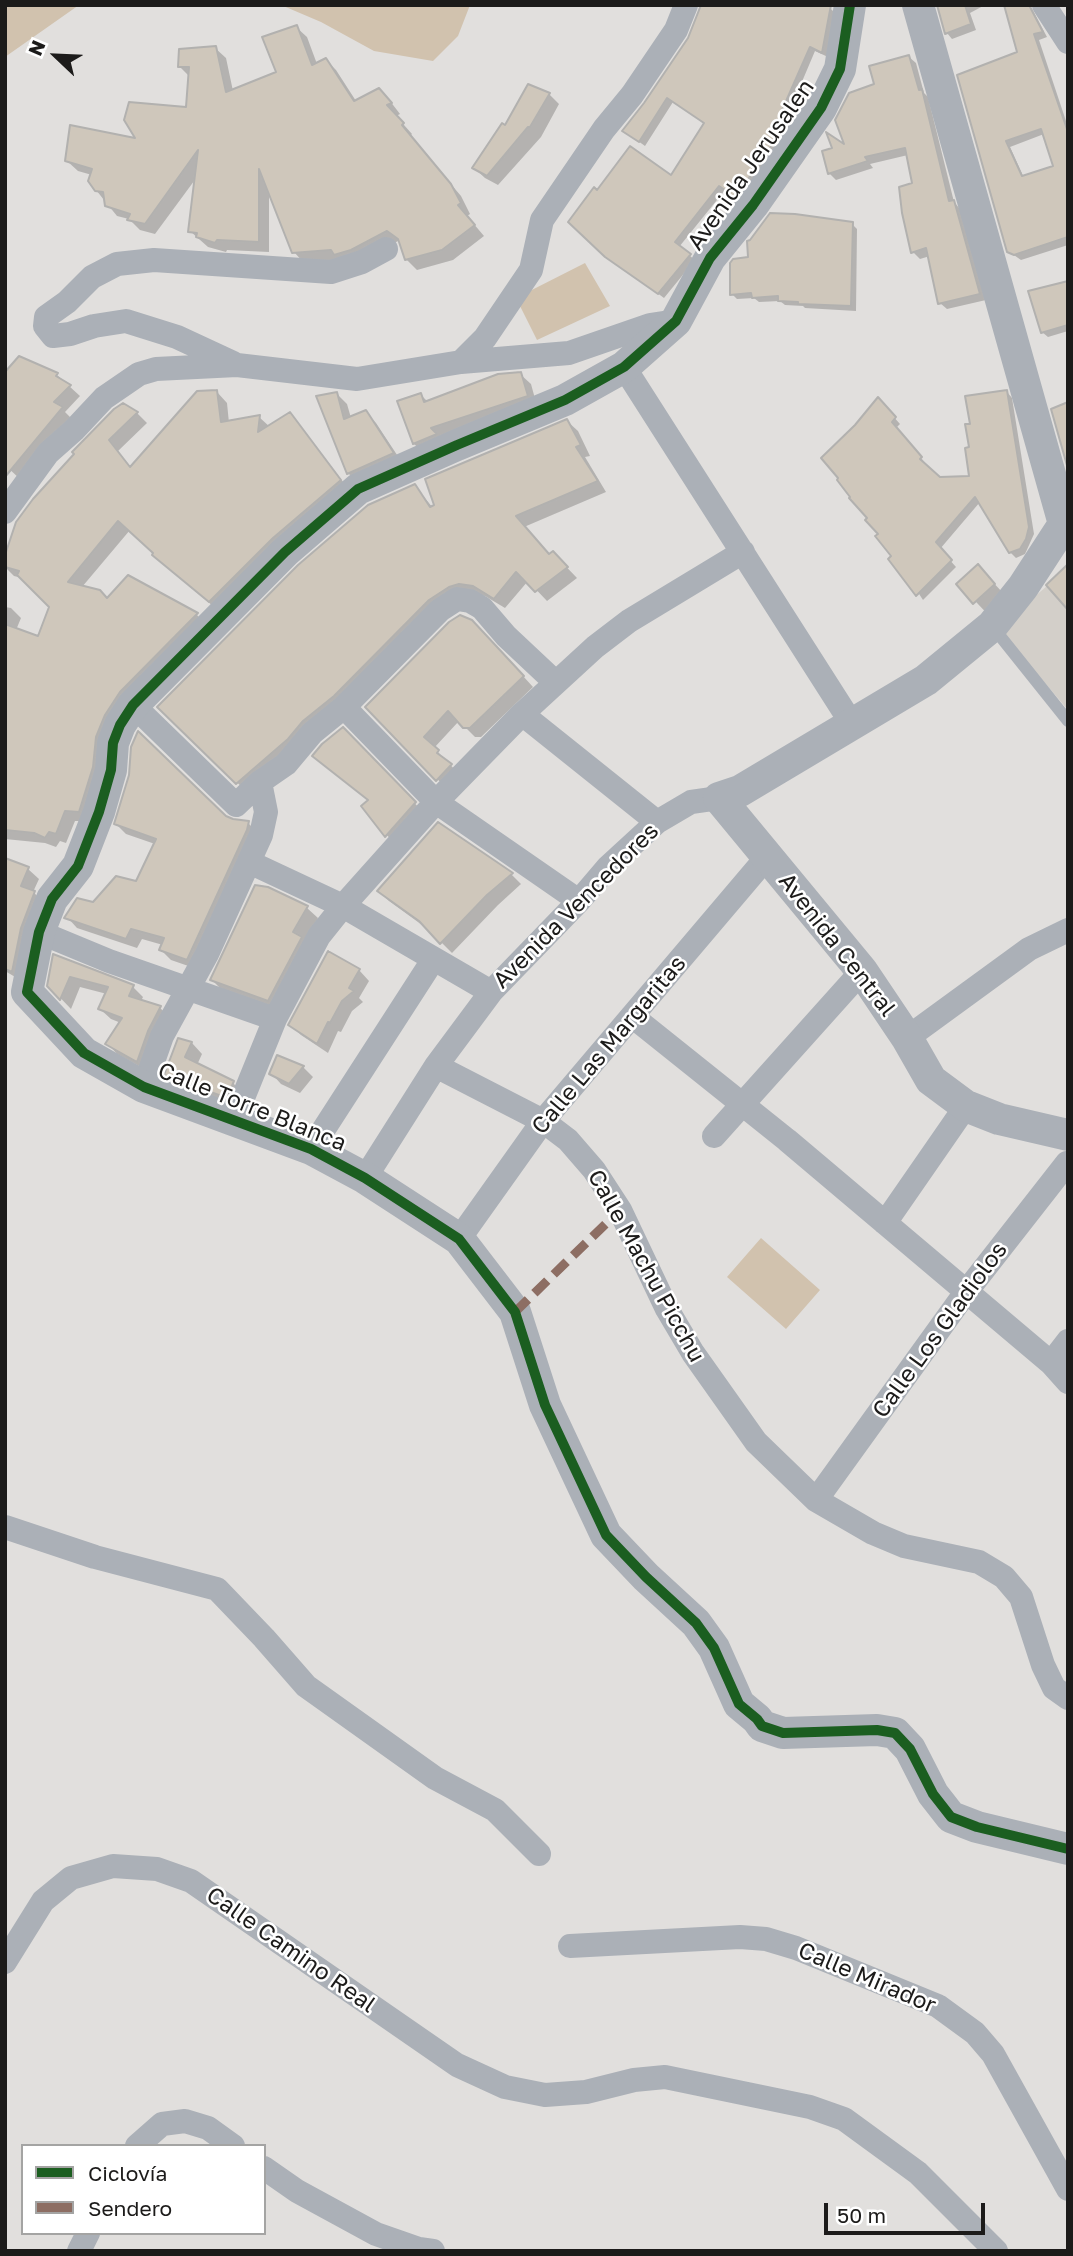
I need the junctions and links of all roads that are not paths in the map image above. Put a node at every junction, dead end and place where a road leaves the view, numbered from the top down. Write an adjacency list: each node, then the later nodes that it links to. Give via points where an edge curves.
1 (686, 5): 8 (street, via 676,30 542,220 531,270 485,338)
2 (850, 5): 7 (street, Avenida Jerusalen, via 840,69 821,108 710,258)
3 (918, 5): 12 (street)
4 (1044, 5): 5 (street)
5 (1068, 42)
6 (386, 249): 9 (street, via 331,272 153,260 117,264 92,277 46,317 45,326 53,336 126,321 177,337)
7 (682, 313): 8 (street, via 569,353); 10 (street)
8 (461, 362): 9 (street, via 358,379)
9 (237, 365): 11 (street, via 139,374 104,398 48,453)
10 (624, 367): 13 (street); 16 (street, via 565,400 358,489 285,552)
11 (5, 512)
12 (1066, 523): 14 (street, Avenida Vencedores)
13 (743, 552): 15 (street, via 629,621); 20 (street)
14 (992, 626): 19 (lane); 20 (street, Avenida Vencedores, via 926,680)
15 (555, 682): 17 (street, via 482,608 457,599 440,610); 18 (street)
16 (132, 705): 21 (street, via 236,805); 30 (street, via 113,743 111,770 78,866 52,899)
17 (344, 707): 21 (street, via 312,733 286,764); 23 (street)
18 (522, 713): 23 (street); 24 (street)
19 (1068, 721)
20 (852, 724): 22 (street, Avenida Vencedores, via 740,791)
21 (260, 782): 26 (street, via 266,812)
22 (719, 798): 24 (street, Avenida Vencedores, via 691,802); 25 (street, Avenida Central)
23 (436, 802): 27 (street); 28 (street)
24 (657, 822): 27 (street, Avenida Vencedores)
25 (767, 857): 32 (street, Avenida Central); 35 (street, Calle Las Margaritas)
26 (249, 862): 28 (street); 33 (street)
27 (579, 901): 34 (street, Avenida Vencedores)
28 (342, 906): 31 (street); 36 (street, via 319,936)
29 (1068, 930): 37 (street, via 1029,949)
30 (39, 933): 33 (street); 39 (street, Calle Torre Blanca, via 27,992 84,1053)
31 (433, 960): 34 (street); 46 (street)
32 (862, 971): 37 (street, Avenida Central); 40 (street)
33 (187, 990): 36 (street); 39 (street, via 162,1036)
34 (491, 992): 38 (street, Avenida Vencedores)
35 (632, 1016): 40 (street); 43 (street, Calle Las Margaritas)
36 (275, 1018): 42 (street)
37 (907, 1038): 41 (street, Avenida Central, via 931,1080)
38 (436, 1066): 43 (street, Calle Machu Picchu); 48 (street, Avenida Vencedores)
39 (144, 1087): 42 (street, Calle Torre Blanca)
40 (743, 1104): 45 (street); 49 (street)
41 (966, 1106): 44 (street, Avenida Central); 49 (street)
42 (234, 1120): 46 (street, Calle Torre Blanca)
43 (544, 1121): 50 (street, Calle Las Margaritas); 55 (street, Calle Machu Picchu, via 569,1140 594,1170 620,1210 672,1318 745,1426)
44 (1068, 1135)
45 (714, 1136)
46 (312, 1149): 48 (street, Calle Torre Blanca)
47 (1067, 1163): 51 (street, Calle Los Gladiolos)
48 (365, 1178): 50 (street, Calle Torre Blanca)
49 (885, 1223): 51 (street)
50 (459, 1239): 58 (street, Calle Torre Blanca, via 515,1312 545,1405 606,1535 696,1623 714,1648 739,1704 762,1726 783,1733 895,1733 910,1749 933,1794 951,1817)
51 (966, 1292): 53 (street); 55 (street, Calle Los Gladiolos)
52 (1068, 1341): 53 (street)
53 (1051, 1363): 54 (street)
54 (1068, 1382)
55 (816, 1500): 57 (street, Calle Machu Picchu, via 904,1546 979,1562 1004,1577 1021,1597 1042,1665 1055,1688)
56 (5, 1527): 59 (street, via 95,1557 217,1589 306,1686 435,1778 495,1810)
57 (1068, 1698)
58 (1068, 1849)
59 (538, 1854)
60 (570, 1946): 65 (street, Calle Mirador, via 766,1939 938,2007 975,2032 993,2054)
61 (5, 1962): 69 (street, Calle Camino Real, via 43,1901 71,1878 113,1866 157,1868 191,1881 457,2065 505,2087 545,2095 664,2077 810,2107 844,2119 918,2173)
62 (139, 2144): 63 (street, via 163,2124 185,2121 208,2128)
63 (230, 2144)
64 (266, 2169): 68 (street, via 376,2234)
65 (1068, 2189)
66 (87, 2235): 67 (street)
67 (79, 2251)
68 (433, 2251)
69 (996, 2251)

